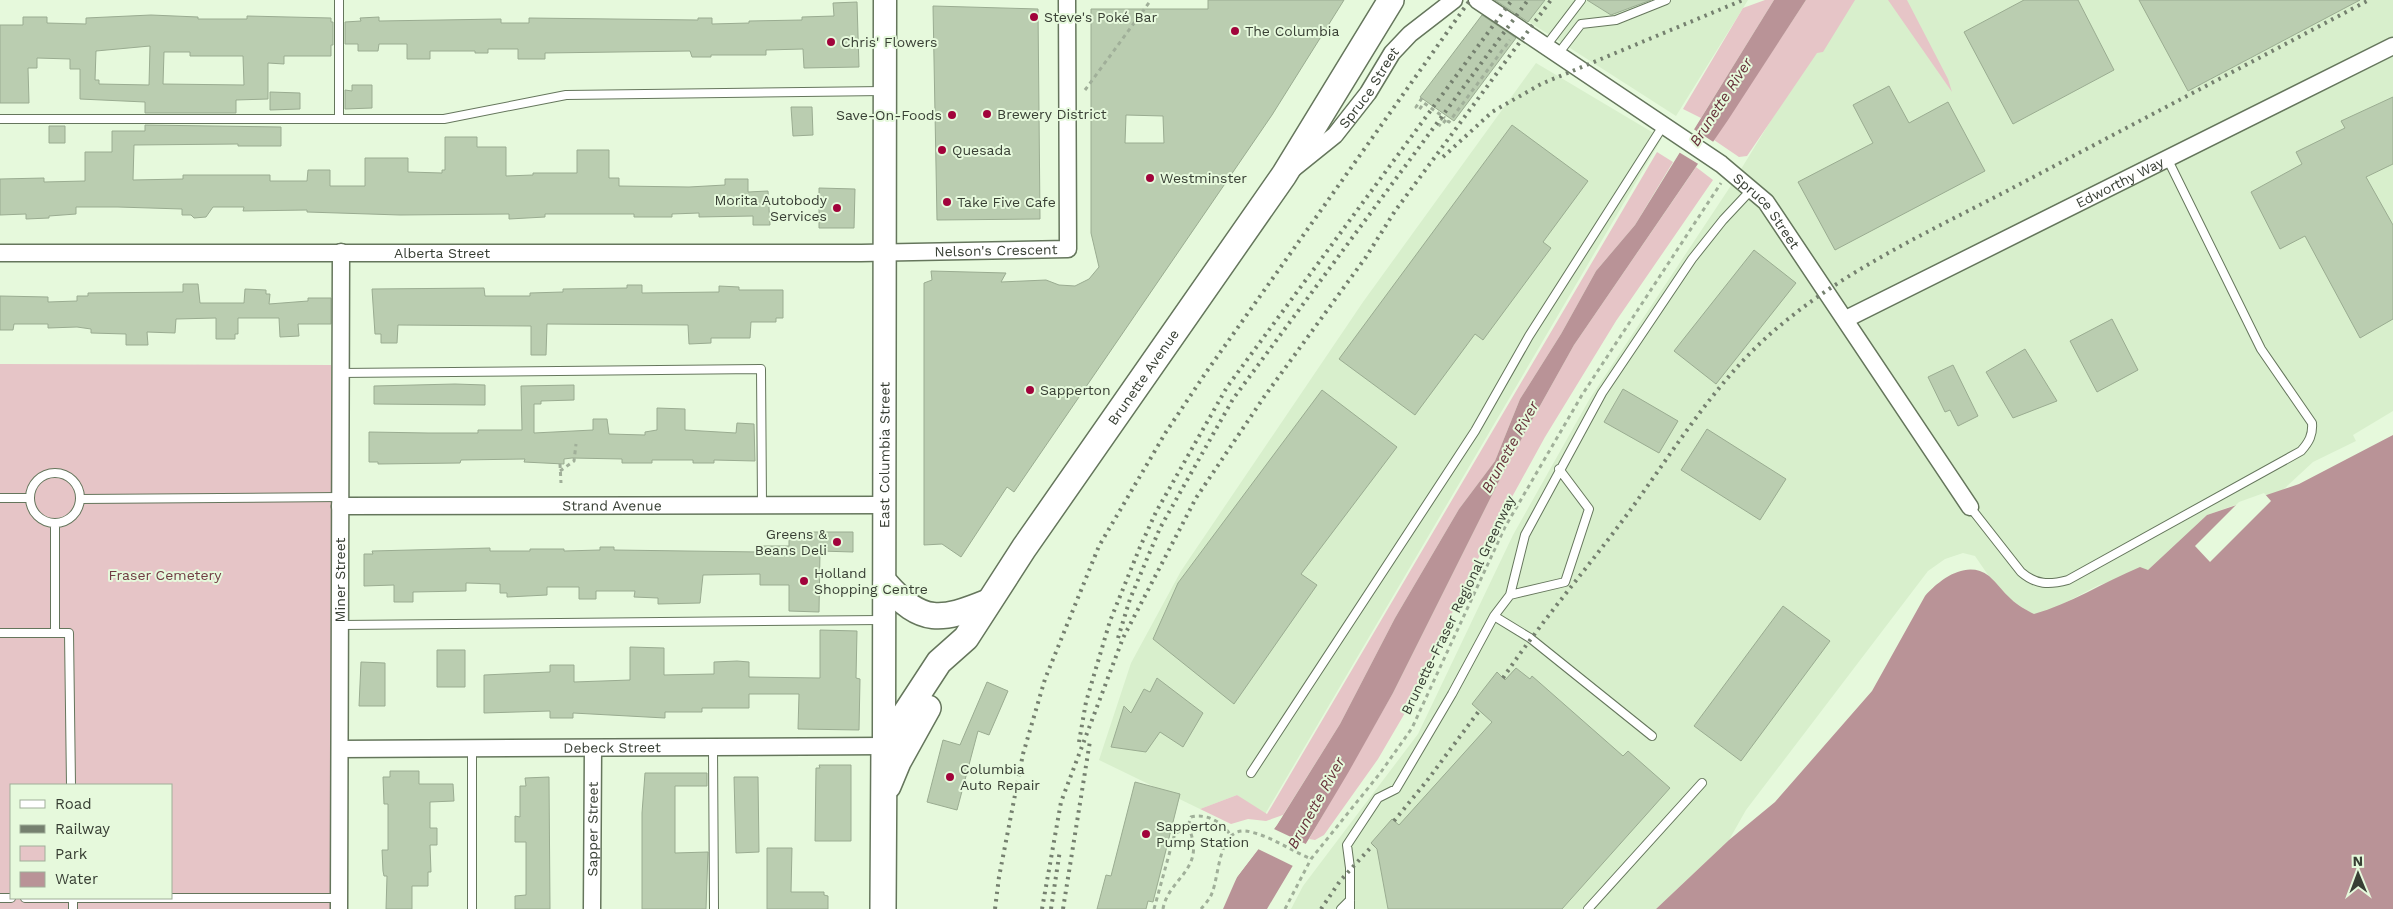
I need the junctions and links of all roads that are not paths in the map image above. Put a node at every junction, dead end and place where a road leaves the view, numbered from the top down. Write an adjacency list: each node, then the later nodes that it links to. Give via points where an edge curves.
1 (339, 0): 13 (lane)
2 (1067, 0): 20 (street, Nelson's Crescent, via 1068,249)
3 (1391, 0): 16 (main road, Brunette Avenue)
4 (1454, 0): 16 (street, Spruce Street, via 1410,34 1392,53 1368,93 1335,135)
5 (1477, 0): 10 (street, Spruce Street)
6 (1581, 0): 10 (lane)
7 (1666, 0): 10 (lane, via 1616,20 1580,24)
8 (890, 5): 11 (street, East Columbia Street)
9 (2393, 46): 15 (street, Edworthy Way)
10 (1552, 50): 14 (street, Spruce Street)
11 (886, 91): 13 (lane, via 566,95 444,119); 20 (street, East Columbia Street)
12 (0, 119): 13 (lane)
13 (339, 119)
14 (1663, 126): 17 (street, Spruce Street, via 1722,171); 47 (lane, via 1529,336 1475,431)
15 (2167, 158): 21 (street, Edworthy Way); 30 (lane, via 2261,349 2312,423 2313,434 2308,444 2300,452 2068,580 2051,584 2030,580 2021,572)
16 (1284, 175): 34 (main road, Brunette Avenue)
17 (1752, 189): 21 (street, Spruce Street, via 1766,202); 23 (lane, via 1692,259 1641,332)
18 (0, 252): 19 (street, Alberta Street)
19 (340, 252): 20 (street, Alberta Street); 22 (street, Miner Street)
20 (886, 253): 29 (street, East Columbia Street)
21 (1846, 319): 30 (street, Spruce Street)
22 (339, 373): 27 (street, Miner Street); 28 (lane, via 761,369)
23 (1559, 469): 33 (lane, via 1525,535); 33 (lane, via 1589,509 1565,582)
24 (0, 498): 25 (lane)
25 (29, 498): 26 (lane, via 38,478 54,473 75,483); 31 (lane, via 37,517 44,522)
26 (80, 499): 27 (lane); 31 (lane, via 68,520)
27 (340, 501): 28 (street, Strand Avenue); 37 (street, Miner Street)
28 (762, 504): 29 (street, Strand Avenue)
29 (886, 505): 32 (street, East Columbia Street)
30 (1970, 507)
31 (55, 523): 39 (lane)
32 (886, 584): 34 (main road, via 899,599 925,614 941,617 957,615); 36 (street, East Columbia Street)
33 (1510, 594): 35 (lane)
34 (988, 602): 40 (main road, Brunette Avenue)
35 (1494, 616): 41 (lane, via 1530,638); 52 (lane, via 1396,788 1378,798 1348,845)
36 (886, 620): 37 (lane); 42 (street, East Columbia Street)
37 (342, 625): 44 (street, Miner Street)
38 (0, 633): 39 (lane)
39 (55, 633): 48 (lane, via 69,633)
40 (966, 638): 42 (main road, Brunette Avenue, via 940,662); 50 (main road, via 915,729)
41 (1652, 736)
42 (884, 746): 43 (street, Debeck Street); 50 (main road, East Columbia Street)
43 (713, 747): 46 (street, Debeck Street); 56 (lane)
44 (340, 749): 45 (street, Debeck Street); 53 (street, Miner Street)
45 (472, 749): 46 (street, Debeck Street); 54 (lane)
46 (593, 749): 55 (street, Sapper Street)
47 (1251, 773)
48 (71, 784)
49 (1702, 784): 60 (lane)
50 (884, 795): 57 (main road, East Columbia Street)
51 (118, 899): 53 (lane)
52 (1350, 900): 58 (lane); 59 (lane)
53 (340, 904)
54 (472, 909)
55 (592, 909)
56 (714, 909)
57 (883, 909)
58 (1341, 909)
59 (1350, 909)
60 (1588, 909)

